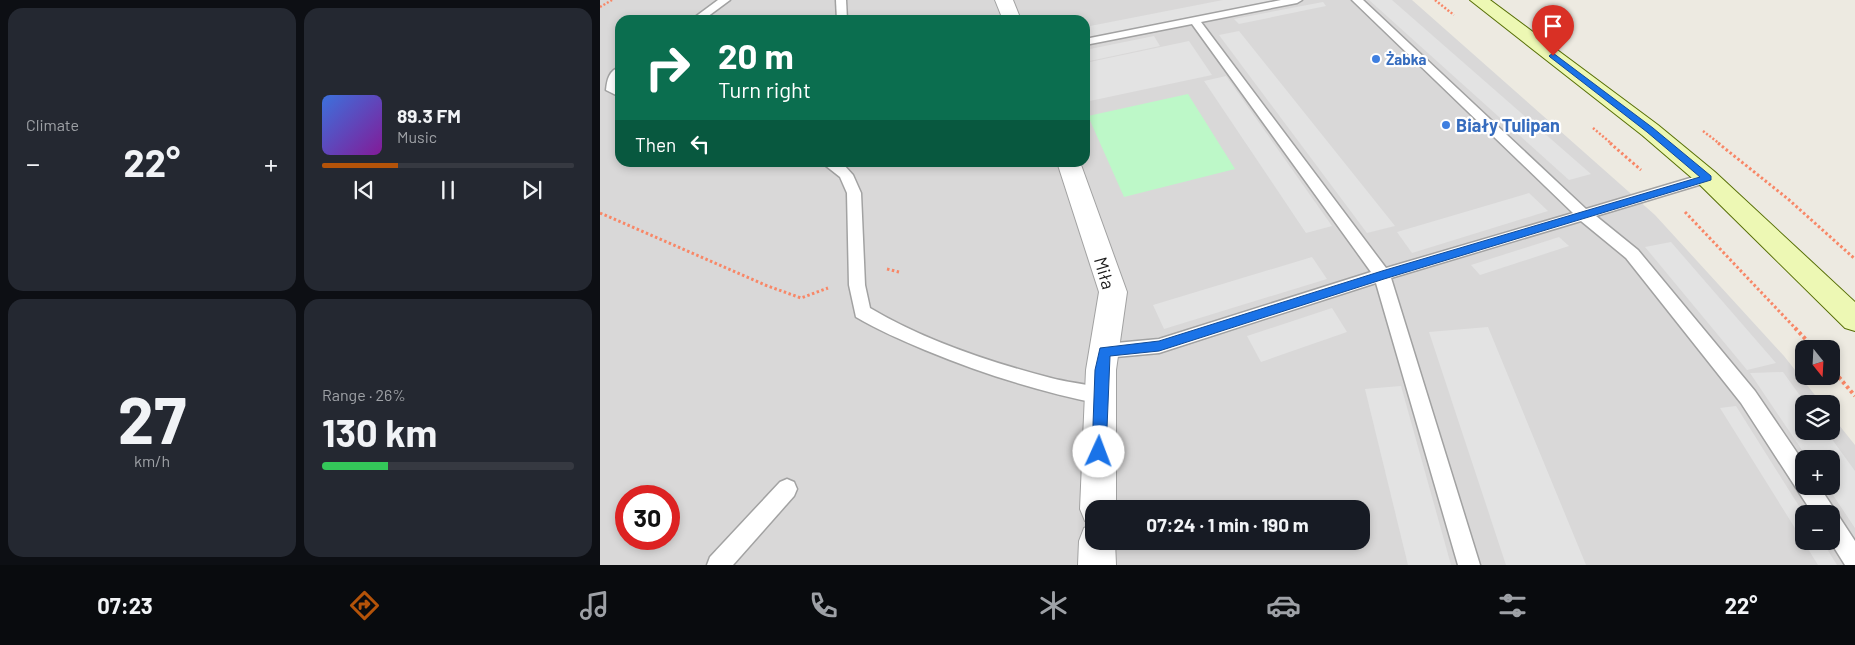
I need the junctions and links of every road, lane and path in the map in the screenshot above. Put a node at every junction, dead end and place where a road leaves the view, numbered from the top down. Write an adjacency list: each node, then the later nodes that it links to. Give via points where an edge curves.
1 (612, 0): 8 (path)
2 (725, 0): 9 (lane)
3 (840, 0): 10 (lane)
4 (1004, 0): 11 (street)
5 (1297, 0): 12 (lane)
6 (1357, 0): 21 (lane)
7 (1479, 0): 18 (street, via 1627,112)
8 (600, 7)
9 (703, 15)
10 (842, 15)
11 (1010, 15)
12 (1195, 21): 13 (lane); 22 (lane)
13 (1090, 41)
14 (615, 77): 15 (lane, via 612,90)
15 (615, 91)
16 (1070, 167): 26 (street, Miła, via 1113,292)
17 (850, 171): 23 (lane, via 854,193)
18 (1707, 178): 21 (lane); 24 (street)
19 (1682, 209): 25 (path)
20 (600, 213): 23 (path, via 801,298)
21 (1584, 216): 22 (lane); 30 (lane, via 1609,233 1638,261 1748,397)
22 (1382, 276): 26 (lane, via 1159,346); 38 (lane)
23 (857, 277): 28 (lane, via 862,312 882,324 982,366 1054,387)
24 (1855, 320)
25 (1806, 340)
26 (1105, 351): 28 (street, Miła)
27 (1840, 378): 29 (path)
28 (1101, 396): 32 (street, Miła)
29 (1855, 396)
30 (1795, 468)
31 (787, 489): 36 (lane)
32 (1098, 500)
33 (1840, 538): 35 (lane)
34 (1097, 550): 37 (street)
35 (1855, 560)
36 (718, 565)
37 (1096, 565)
38 (1469, 565)

